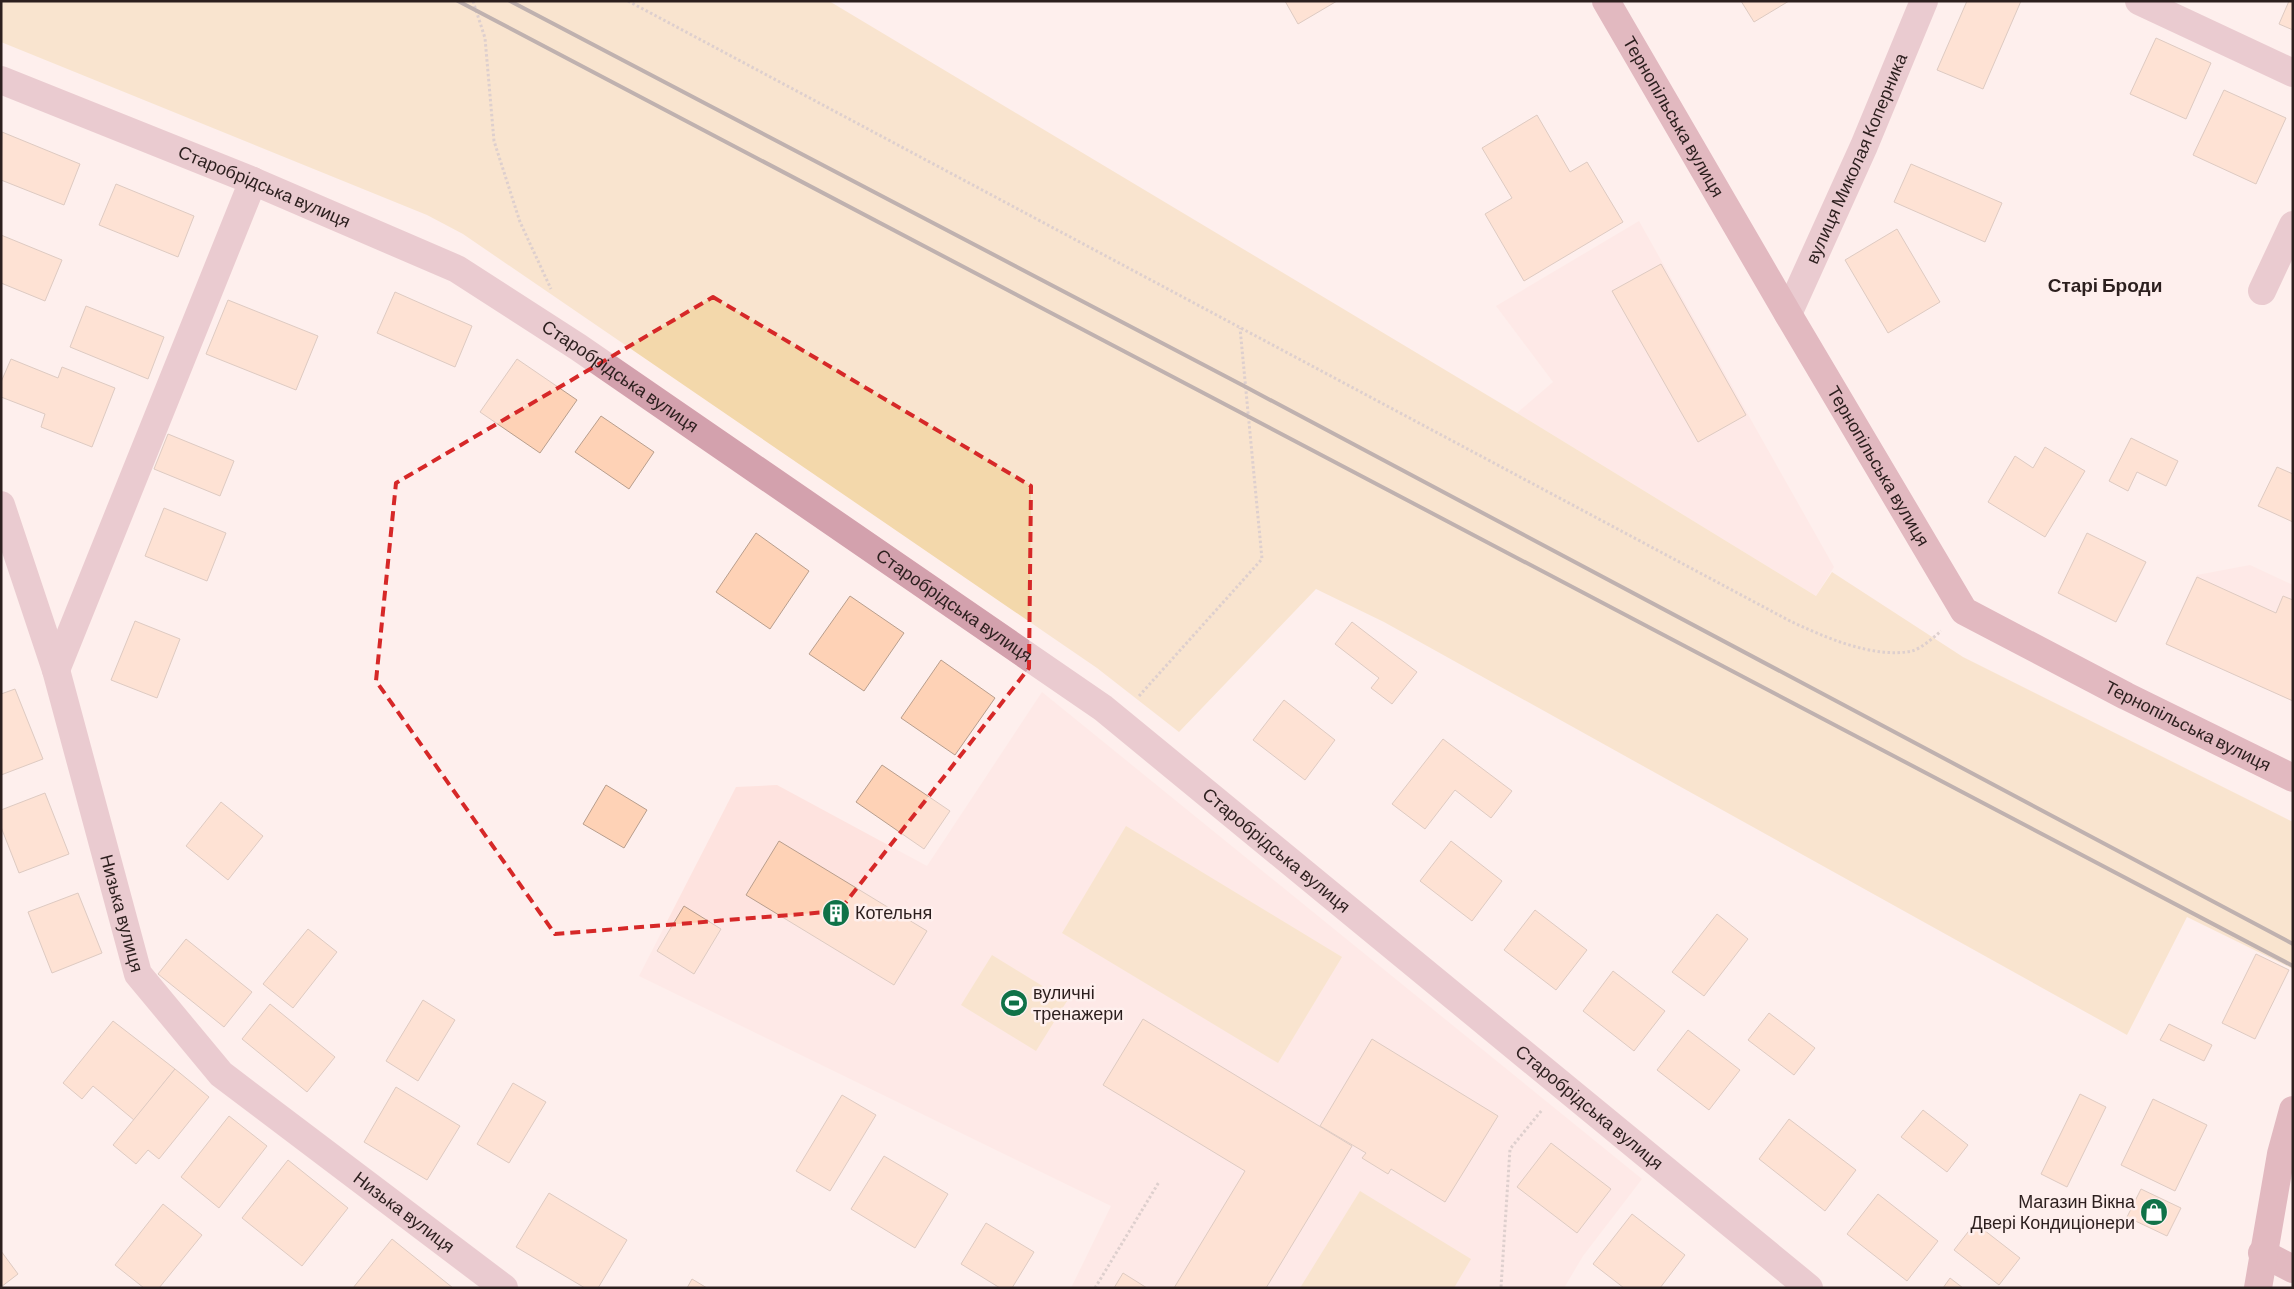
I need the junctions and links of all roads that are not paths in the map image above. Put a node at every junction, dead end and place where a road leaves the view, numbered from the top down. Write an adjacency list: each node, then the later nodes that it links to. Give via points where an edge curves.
1 (1606, 1): 9 (main road, Тернопільська вулиця)
2 (1924, 1): 9 (street, вулиця Миколая Коперника, via 1864,146)
3 (2139, 1): 4 (street)
4 (2293, 73)
5 (1, 80): 6 (street, Старобрідська вулиця)
6 (253, 181): 11 (street); 17 (street, Старобрідська вулиця, via 457,269 578,347 1103,708)
7 (2293, 225): 8 (street)
8 (2262, 292)
9 (1788, 314): 12 (main road, Тернопільська вулиця, via 1964,611)
10 (1, 505): 11 (street, Низька вулиця)
11 (56, 670): 16 (street, Низька вулиця, via 138,974 221,1074)
12 (2293, 778)
13 (2293, 1110): 14 (main road)
14 (2262, 1253): 15 (main road); 18 (main road)
15 (2293, 1269)
16 (504, 1288)
17 (1808, 1288)
18 (2258, 1288)

